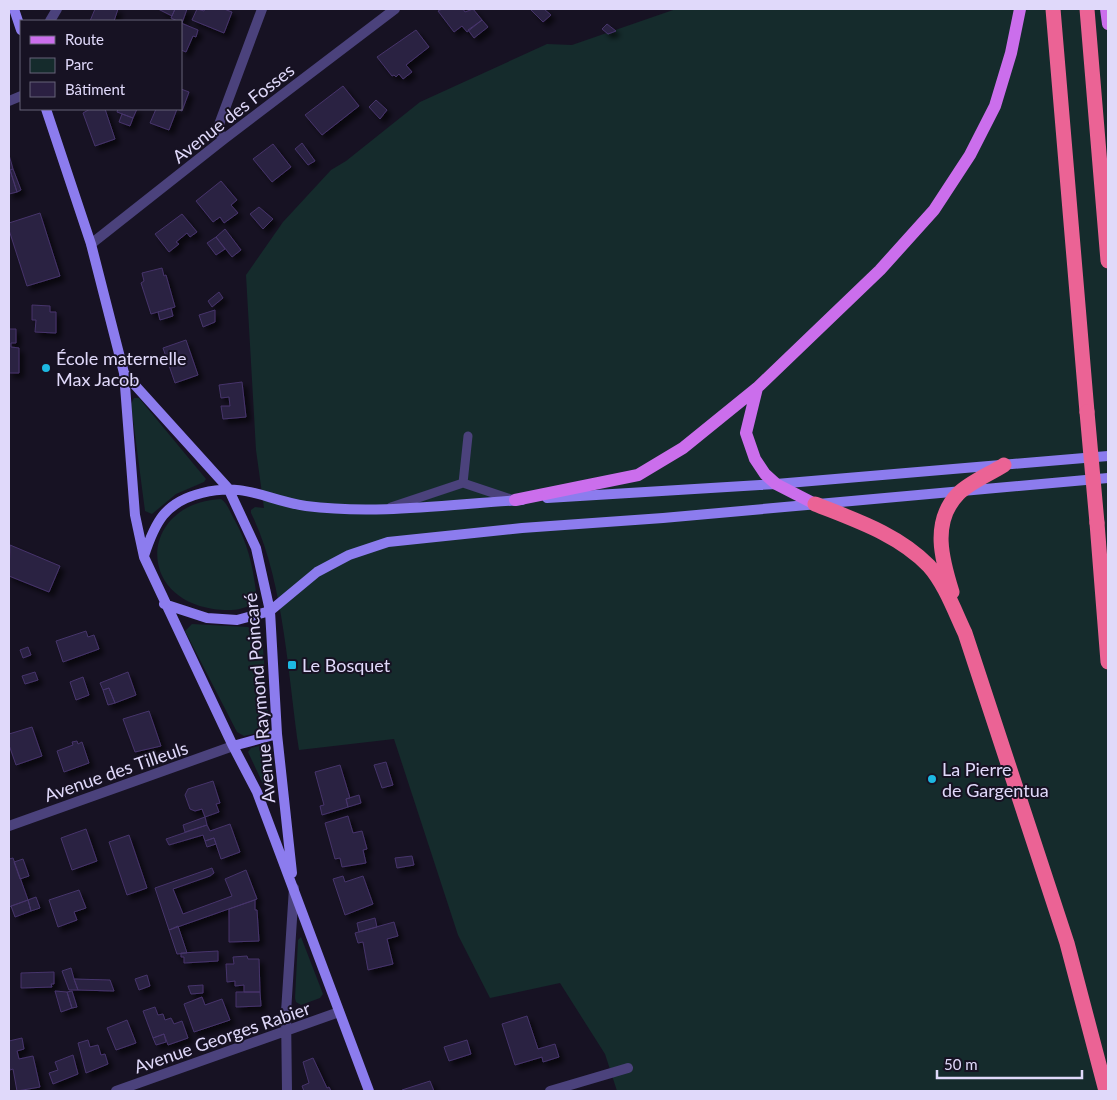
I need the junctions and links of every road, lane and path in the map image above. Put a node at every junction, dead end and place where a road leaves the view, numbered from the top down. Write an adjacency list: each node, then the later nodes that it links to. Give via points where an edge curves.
1 (14, 9): 11 (main road)
2 (58, 9): 9 (street)
3 (262, 9): 13 (street, via 217,130)
4 (395, 9): 13 (street, Avenue des Fosses)
5 (1020, 9): 17 (main road, via 995,106 970,155 934,210 880,270)
6 (1054, 9): 33 (highway, bridge)
7 (1087, 9): 15 (highway)
8 (1106, 9): 10 (main road)
9 (51, 20)
10 (1108, 24)
11 (20, 27)
12 (46, 110): 14 (main road, Avenue Raymond Poincaré)
13 (224, 139): 14 (street, Avenue des Fosses)
14 (91, 244): 16 (main road, Avenue Raymond Poincaré)
15 (1108, 261)
16 (124, 373): 24 (main road, Avenue Raymond Poincaré); 29 (main road, Avenue Raymond Poincaré, via 135,515)
17 (757, 388): 23 (main road, via 746,433 755,459); 26 (main road, via 683,448 638,475)
18 (468, 436): 22 (lane)
19 (1108, 456): 20 (main road)
20 (1004, 465): 23 (main road); 25 (highway)
21 (1108, 478): 25 (main road)
22 (463, 483): 26 (lane); 28 (lane)
23 (776, 484): 26 (main road); 27 (main road)
24 (228, 488): 28 (main road, via 304,506); 29 (main road, via 200,493 171,505 154,527); 31 (main road, Avenue Raymond Poincaré, via 256,548)
25 (959, 493): 27 (main road); 32 (highway, via 948,506 942,521 941,537 943,562)
26 (515, 500): 28 (main road)
27 (815, 504): 31 (main road, via 388,542 349,555 317,572); 32 (highway, via 902,543 930,567)
28 (385, 509)
29 (144, 557): 30 (main road, Avenue Raymond Poincaré)
30 (164, 604): 31 (main road, via 207,618 237,620); 35 (main road, Avenue Raymond Poincaré)
31 (270, 611): 34 (main road, Avenue Raymond Poincaré)
32 (965, 633): 45 (highway, via 1067,943)
33 (1108, 662)
34 (277, 734): 35 (main road); 37 (main road, Avenue Raymond Poincaré)
35 (233, 746): 36 (street, Avenue des Tilleuls); 37 (main road, Avenue Raymond Poincaré, via 258,792)
36 (9, 826)
37 (294, 887): 38 (main road, Avenue Raymond Poincaré); 39 (street)
38 (339, 1012): 39 (street, Avenue Georges Rabier); 43 (main road, Avenue Raymond Poincaré)
39 (287, 1030): 41 (street, Avenue Georges Rabier); 42 (street)
40 (628, 1068): 44 (street)
41 (116, 1091)
42 (287, 1091)
43 (369, 1091)
44 (550, 1091)
45 (1106, 1091)

